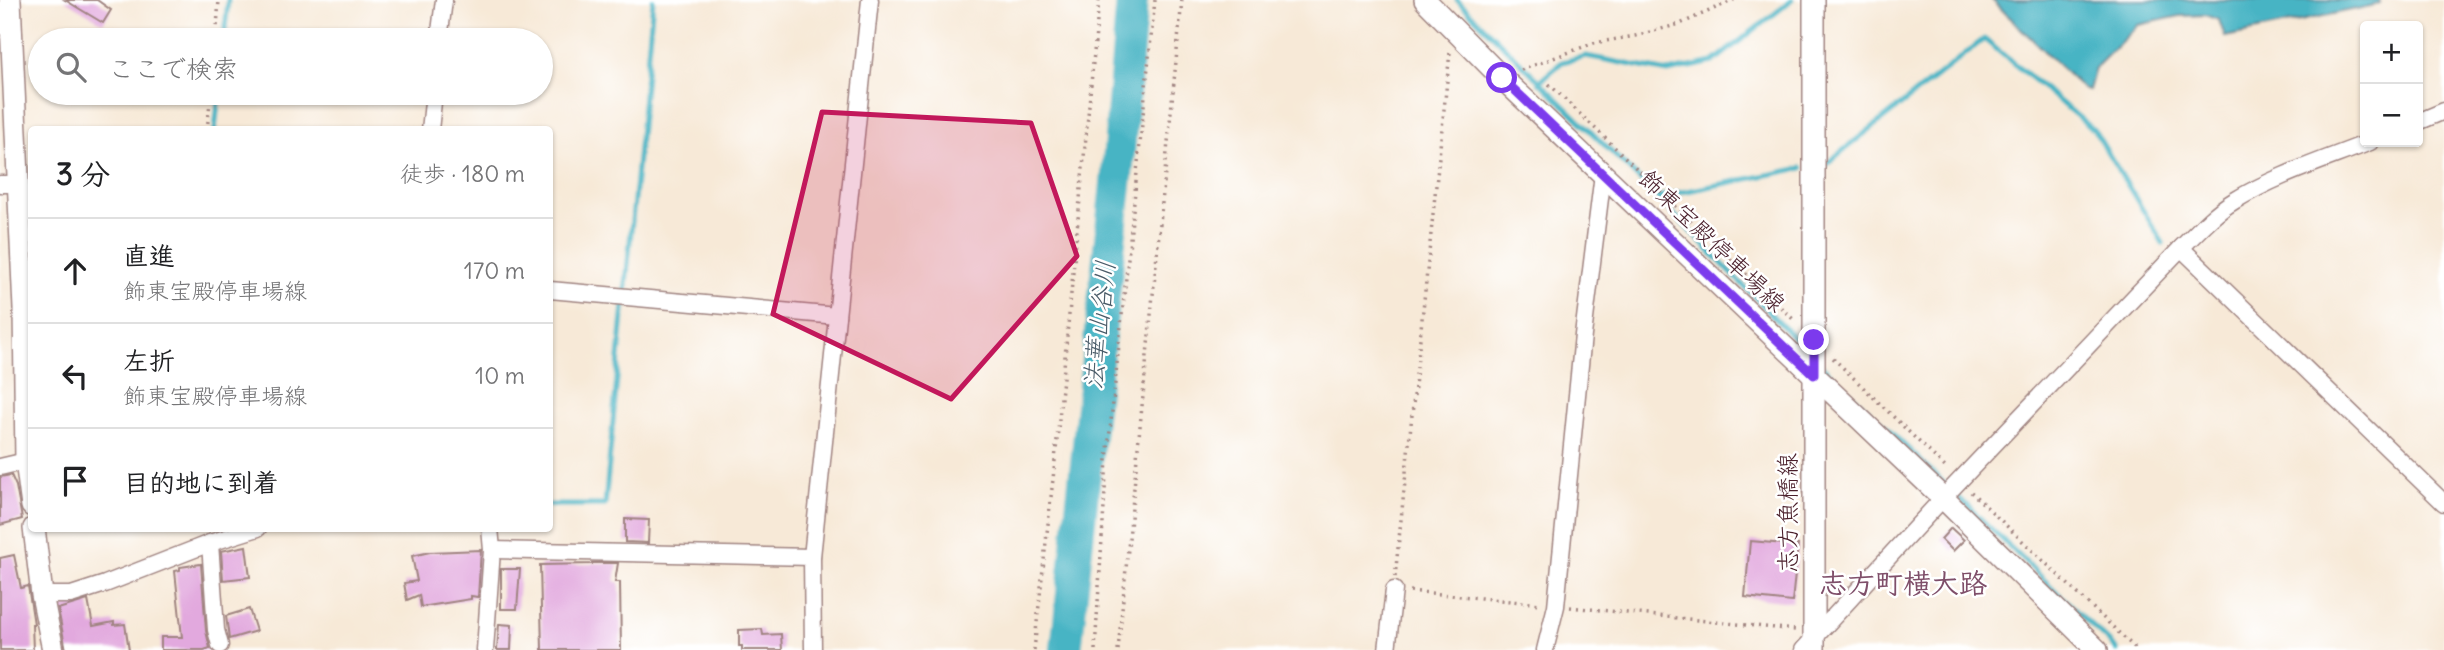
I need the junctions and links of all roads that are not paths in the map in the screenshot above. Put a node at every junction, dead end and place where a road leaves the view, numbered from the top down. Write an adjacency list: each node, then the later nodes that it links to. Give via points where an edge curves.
1 (10, 0): 13 (main road)
2 (444, 0): 6 (street)
3 (870, 0): 16 (street)
4 (1425, 0): 12 (main road, 飾東宝殿停車場線)
5 (1814, 0): 17 (main road, 飾東宝殿停車場線)
6 (440, 28)
7 (433, 105): 10 (street)
8 (2444, 111): 9 (street)
9 (2423, 120)
10 (430, 126)
11 (2360, 146): 14 (street, via 2232,202)
12 (1603, 174): 17 (main road, 飾東宝殿停車場線); 37 (street, via 1556,606)
13 (9, 184): 18 (main road, via 24,309)
14 (2181, 248): 21 (street); 22 (street)
15 (553, 290): 16 (street)
16 (836, 316): 28 (street)
17 (1814, 356): 21 (main road); 32 (main road, 志方魚橋線)
18 (26, 461): 19 (street); 20 (main road)
19 (0, 467)
20 (28, 476)
21 (1953, 488): 32 (street); 38 (main road)
22 (2444, 503)
23 (34, 532): 30 (main road)
24 (245, 532): 26 (street)
25 (490, 532): 27 (street)
26 (210, 543): 30 (street, via 71,595); 31 (street)
27 (492, 550): 28 (street); 34 (street)
28 (812, 558): 35 (street)
29 (1394, 590): 36 (street)
30 (42, 596): 33 (main road)
31 (220, 645)
32 (1810, 646)
33 (53, 650)
34 (485, 650)
35 (813, 650)
36 (1387, 650)
37 (1545, 650)
38 (2097, 650)

